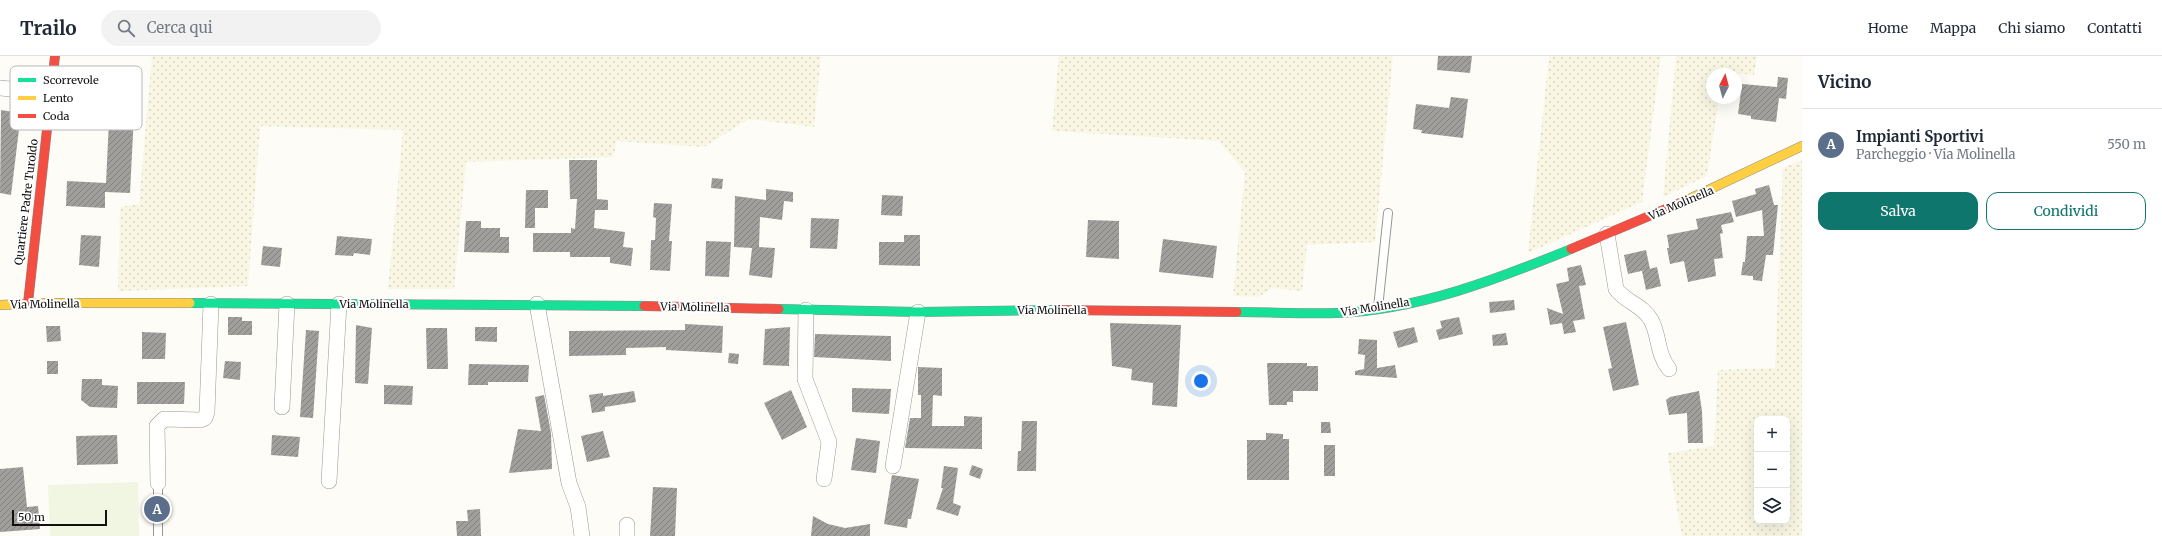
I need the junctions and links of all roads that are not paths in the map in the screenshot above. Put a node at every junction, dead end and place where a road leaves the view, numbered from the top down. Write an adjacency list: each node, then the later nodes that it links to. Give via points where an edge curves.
1 (55, 56): 2 (street, Quartiere Padre Turoldo)
2 (54, 66)
3 (0, 88): 4 (street)
4 (10, 89)
5 (47, 130): 9 (street, Quartiere Padre Turoldo)
6 (1802, 146): 8 (street, Via Molinella, via 1753,172)
7 (1388, 213): 15 (lane)
8 (1607, 234): 15 (street, Via Molinella, via 1482,283); 18 (street, via 1616,289 1620,295 1644,310 1652,320 1661,358)
9 (28, 303): 10 (street, Via Molinella); 14 (street, Via Molinella)
10 (211, 304): 11 (street, Via Molinella); 23 (street, via 207,412 205,418 200,420 164,419 159,423)
11 (287, 304): 12 (street, Via Molinella); 19 (street)
12 (339, 304): 13 (street, Via Molinella); 22 (street)
13 (537, 304): 16 (street, Via Molinella); 25 (street, via 569,483 578,507)
14 (0, 305)
15 (1378, 309): 17 (street, Via Molinella, via 1338,313 1019,310)
16 (806, 310): 17 (street, Via Molinella); 21 (street, via 805,379 829,442)
17 (918, 312): 20 (street)
18 (1669, 369)
19 (282, 407)
20 (894, 466)
21 (824, 479)
22 (329, 482)
23 (158, 483): 24 (lane)
24 (158, 536)
25 (582, 536)

